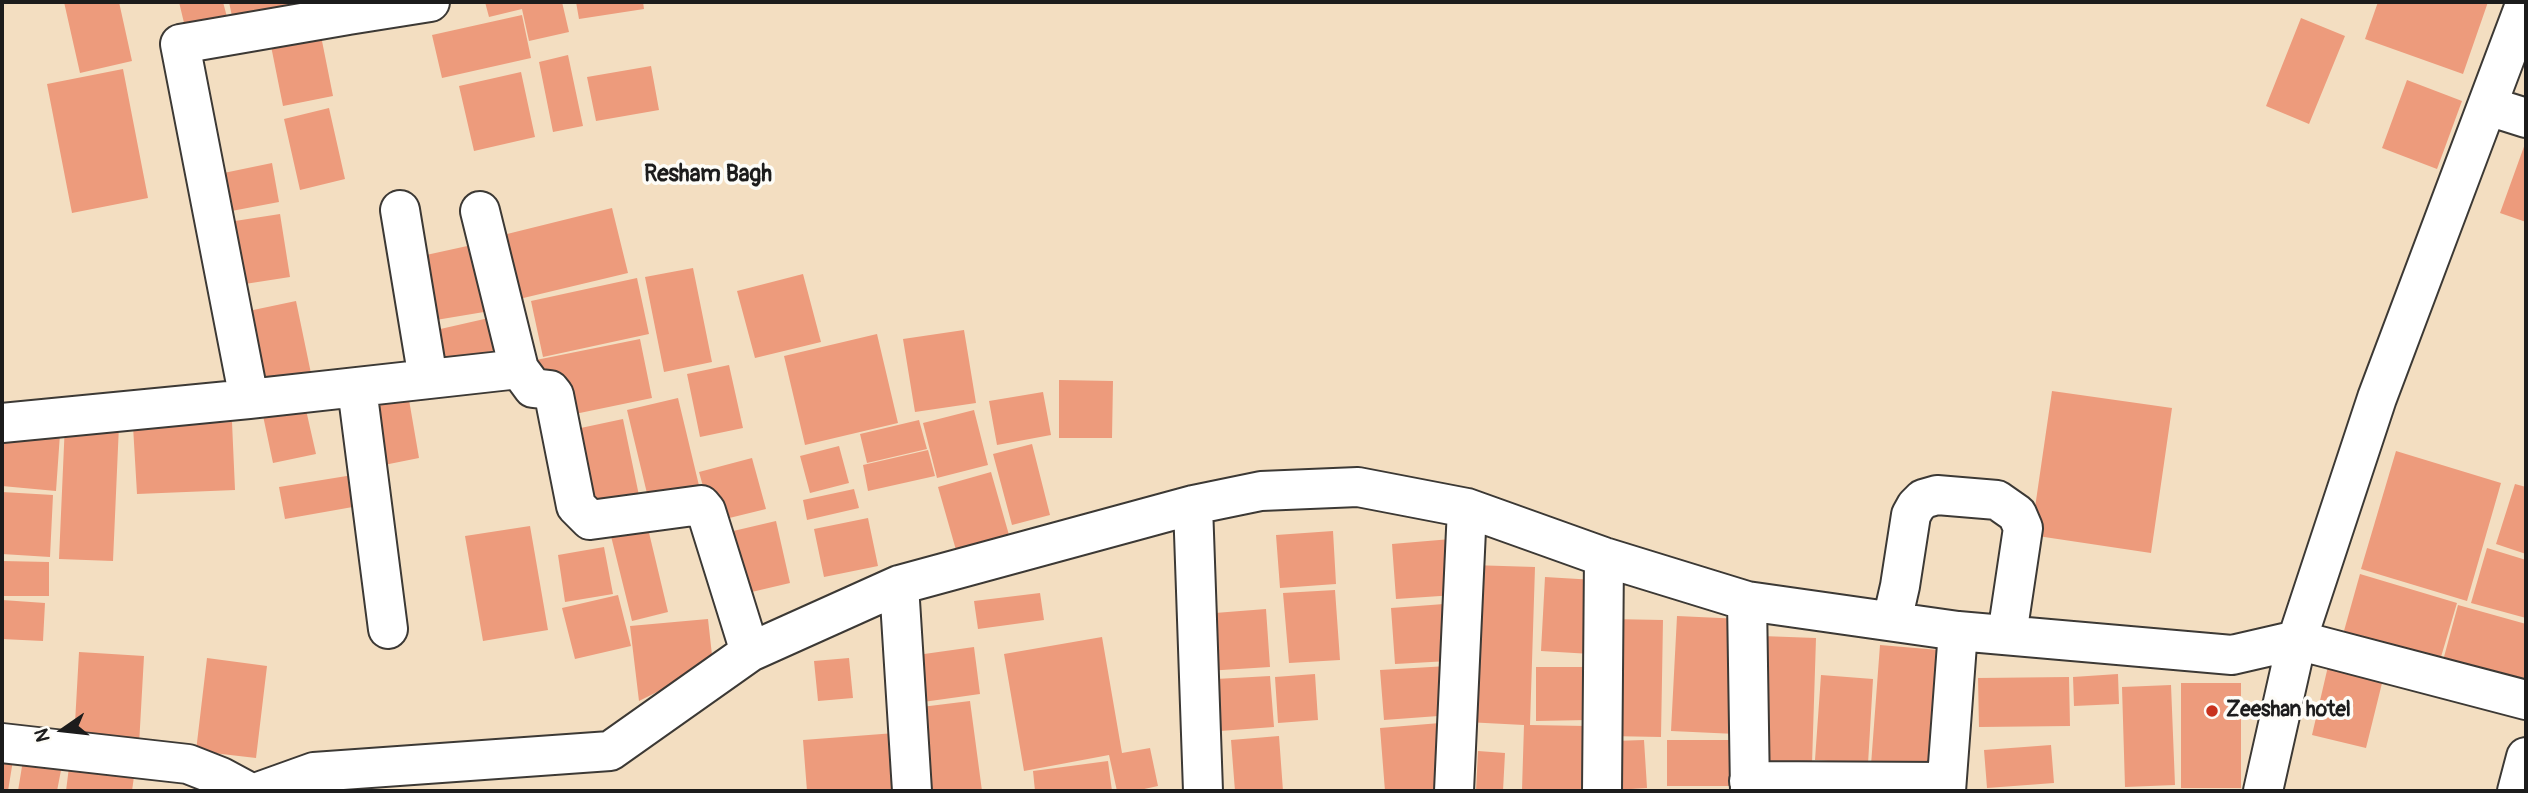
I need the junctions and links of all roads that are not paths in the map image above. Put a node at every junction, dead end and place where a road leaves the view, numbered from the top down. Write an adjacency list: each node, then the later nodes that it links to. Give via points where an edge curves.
1 (430, 2): 3 (street)
2 (2526, 2): 4 (street)
3 (347, 8): 11 (street, via 180,44)
4 (2488, 106): 5 (street); 22 (street, via 2377,398)
5 (2526, 118)
6 (400, 210): 9 (street)
7 (480, 211): 8 (street)
8 (519, 369): 9 (street); 23 (street, via 533,388 554,395 576,506 590,520 701,505 706,511)
9 (428, 379): 10 (street)
10 (357, 387): 11 (street); 19 (street)
11 (249, 399): 12 (street)
12 (2, 423)
13 (1193, 505): 14 (street, via 1261,491 1358,487); 16 (street); 32 (street)
14 (1467, 508): 15 (street); 33 (street)
15 (1604, 557): 17 (street); 34 (street)
16 (899, 584): 23 (street); 31 (street)
17 (1747, 601): 18 (street); 27 (street)
18 (1892, 621): 20 (street); 21 (street, via 1916,506 1937,495 1997,500 2017,514 2022,527)
19 (388, 629)
20 (1958, 631): 21 (street); 28 (street)
21 (2007, 635): 22 (street, via 2231,655)
22 (2297, 640): 24 (street); 35 (street)
23 (750, 652): 30 (street, via 610,751 314,772)
24 (2526, 700)
25 (2, 743): 29 (street, via 188,764)
26 (2526, 757): 36 (street)
27 (1749, 786): 28 (street)
28 (1946, 787)
29 (247, 791)
30 (261, 791)
31 (912, 791)
32 (1203, 791)
33 (1454, 791)
34 (1602, 791)
35 (2263, 791)
36 (2517, 791)

